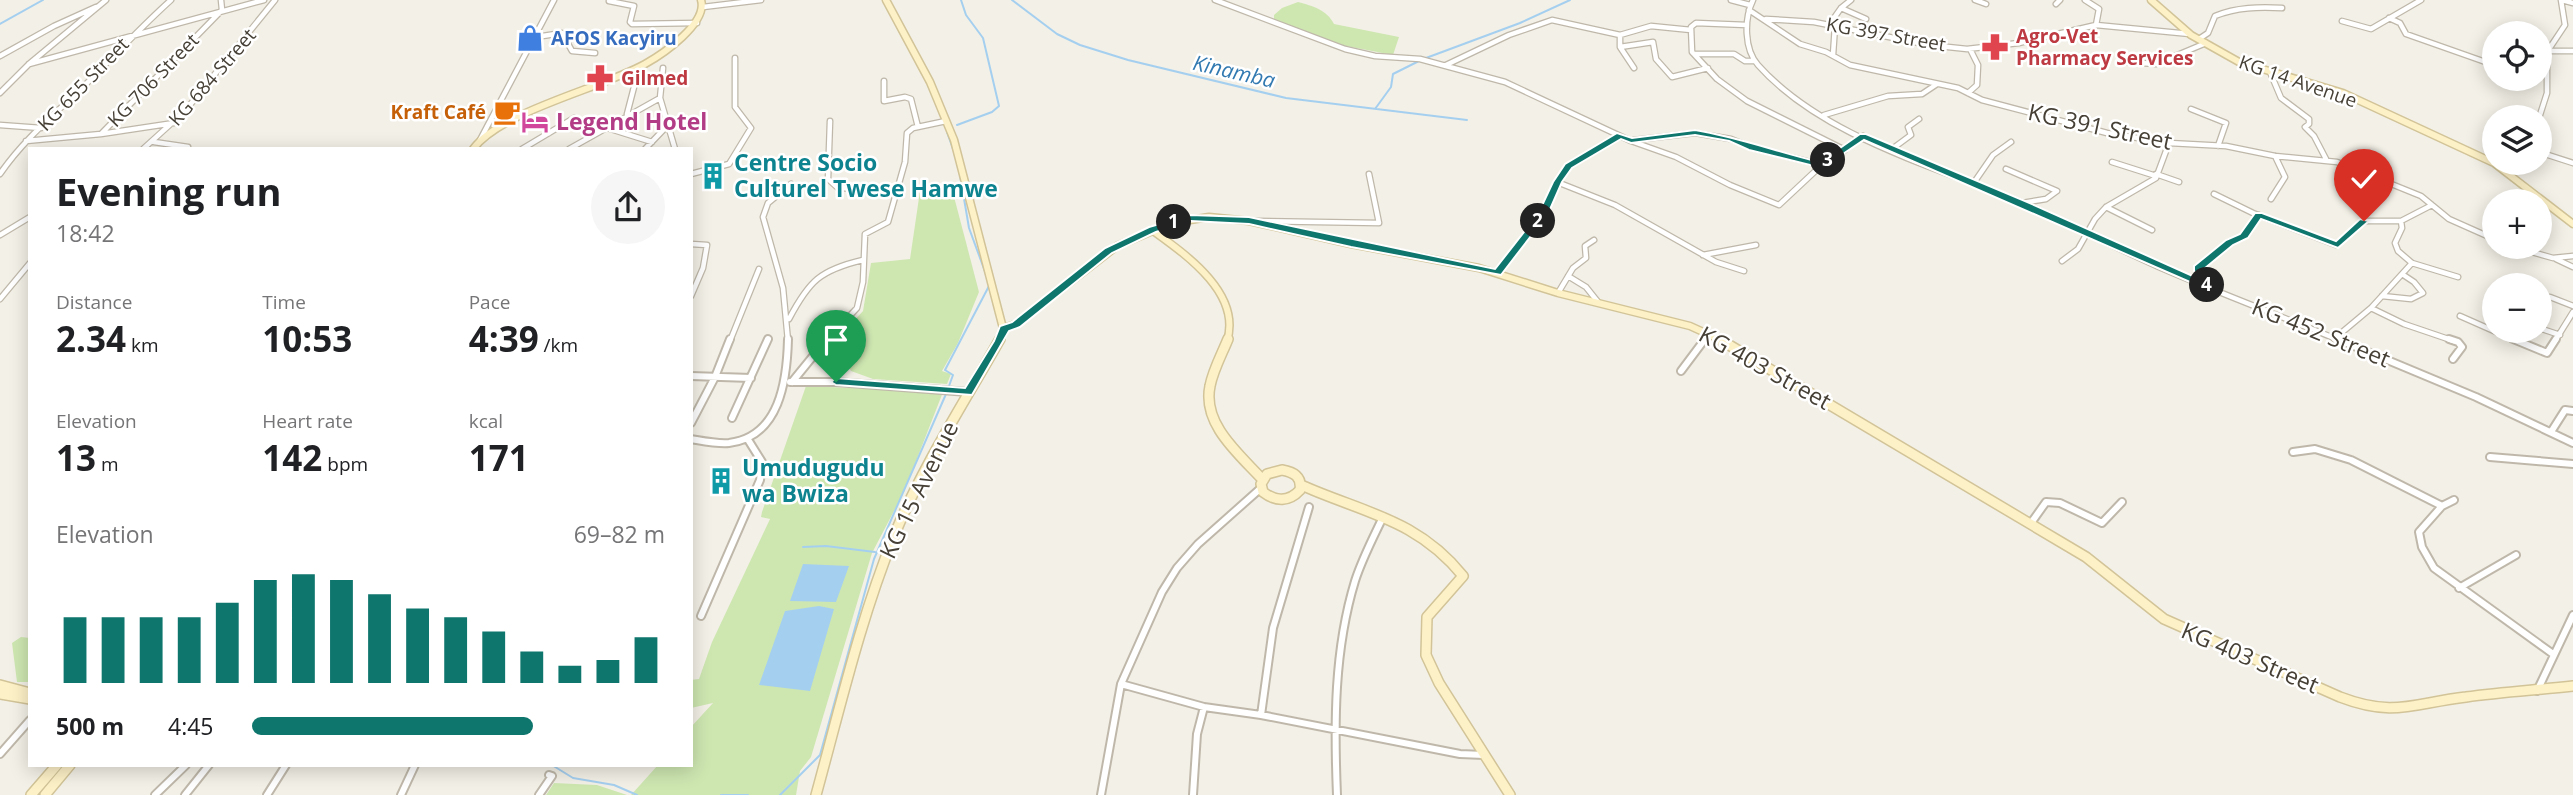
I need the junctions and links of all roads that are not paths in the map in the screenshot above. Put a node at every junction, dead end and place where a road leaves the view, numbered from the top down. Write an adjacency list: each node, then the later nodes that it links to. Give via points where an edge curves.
1 (106, 0): 23 (street)
2 (171, 0): 37 (street, KG 655 Street)
3 (221, 0): 26 (street)
4 (264, 0): 26 (street)
5 (275, 0): 74 (street, KG 684 Street)
6 (554, 0): 40 (street)
7 (761, 0): 18 (street)
8 (886, 0): 73 (main road)
9 (1216, 0): 56 (street, via 1345,49)
10 (1731, 0): 22 (street, KG 391 Street)
11 (1849, 0): 24 (street)
12 (1975, 0): 21 (street)
13 (2085, 0): 34 (street, via 2099,9)
14 (2151, 0): 38 (main road, KG 14 Avenue)
15 (2421, 0): 27 (street)
16 (2562, 0): 19 (street); 42 (street, via 2564,30)
17 (609, 1): 31 (street, via 634,6 632,24)
18 (752, 1): 20 (street)
19 (2573, 3)
20 (702, 4): 31 (main road)
21 (1986, 4)
22 (1751, 5): 28 (street, KG 391 Street); 32 (street)
23 (99, 7): 50 (street); 55 (street)
24 (1841, 8): 29 (street); 33 (street)
25 (2282, 8): 41 (street, via 2221,13)
26 (222, 10): 37 (street); 80 (street, KG 706 Street)
27 (2389, 18): 30 (street, via 2368,29); 53 (street, via 2400,23 2406,34)
28 (1766, 19): 33 (street, KG 397 Street); 49 (street, KG 391 Street, via 1800,44)
29 (1866, 19)
30 (2342, 21)
31 (697, 23): 83 (main road, via 646,64 521,116)
32 (1747, 25): 36 (street, via 1701,22); 52 (street)
33 (1829, 25): 35 (street, KG 397 Street)
34 (2096, 25): 38 (street); 44 (street, KG 397 Street, via 2025,44)
35 (1835, 26): 44 (street, KG 397 Street); 49 (street)
36 (1691, 30): 39 (street, via 1651,26); 48 (street)
37 (132, 34): 55 (street); 79 (street, KG 655 Street)
38 (2192, 34): 41 (main road, KG 14 Avenue)
39 (1620, 35): 43 (street); 56 (street, via 1552,20)
40 (536, 37): 47 (street, via 562,33 572,51); 83 (street)
41 (2203, 41): 54 (street, via 2156,64); 60 (main road, KG 14 Avenue, via 2239,62)
42 (2552, 46)
43 (1620, 47): 58 (street); 59 (street, via 1653,42 1656,59 1674,77)
44 (1970, 49): 65 (street, via 1980,72 1978,85)
45 (2552, 51): 46 (street)
46 (2573, 51)
47 (595, 53)
48 (1694, 54): 52 (street, via 1734,54); 59 (street)
49 (1833, 55): 62 (street, KG 391 Street, via 1850,65)
50 (0, 56)
51 (735, 58): 108 (street, via 735,107 751,128 729,164)
52 (1755, 61): 69 (street, KG 452 Street)
53 (2482, 61)
54 (2126, 62)
55 (29, 64): 64 (street)
56 (1446, 65): 81 (street, via 1505,82)
57 (663, 68): 66 (street)
58 (1634, 68)
59 (1708, 68): 99 (street, via 1743,99)
60 (2270, 72): 102 (main road, KG 14 Avenue, via 2343,93); 103 (street, via 2281,98 2309,119 2305,127)
61 (884, 82): 78 (street, via 884,101 911,99)
62 (1937, 84): 65 (street, KG 391 Street); 69 (street, via 1922,93 1888,96)
63 (634, 87): 68 (street)
64 (0, 93)
65 (1968, 93): 89 (street, KG 391 Street, via 2107,133)
66 (660, 98): 68 (street); 76 (street)
67 (2191, 109): 90 (street, via 2225,123)
68 (627, 114): 77 (street)
69 (1823, 115): 82 (street, KG 452 Street)
70 (574, 118): 94 (street)
71 (1919, 119): 98 (street, via 1908,127 1910,135)
72 (830, 121): 118 (street, via 828,179 832,184)
73 (946, 121): 78 (street); 164 (main road)
74 (174, 123): 80 (street); 86 (street, KG 684 Street)
75 (0, 125): 79 (street)
76 (668, 125): 87 (street); 97 (street)
77 (604, 127): 87 (street); 95 (street)
78 (918, 127): 118 (street, via 908,133)
79 (41, 128): 84 (street, KG 655 Street)
80 (101, 134): 84 (street, KG 706 Street)
81 (1620, 135): 85 (street); 114 (street, via 1573,163)
82 (1863, 136): 98 (street, KG 452 Street); 99 (street)
83 (480, 140): 93 (main road)
84 (26, 141): 109 (street, KG 655 Street)
85 (1631, 141): 106 (street, via 1695,133); 113 (street, via 1676,156 1730,186 1779,205)
86 (154, 142): 91 (street, KG 684 Street); 92 (street)
87 (652, 142): 96 (street)
88 (2011, 142): 117 (street, via 1993,155)
89 (2169, 143): 90 (street, KG 391 Street); 111 (street)
90 (2218, 146): 100 (street, KG 391 Street)
91 (146, 147)
92 (188, 147)
93 (475, 147)
94 (525, 147)
95 (572, 147)
96 (647, 147)
97 (675, 147)
98 (1892, 149): 117 (street, KG 452 Street)
99 (1846, 150): 106 (street)
100 (2275, 156): 103 (street, KG 391 Street); 120 (street, via 2285,177)
101 (2552, 156): 105 (street)
102 (2482, 157)
103 (2326, 159): 122 (street, KG 391 Street, via 2421,196)
104 (2112, 162): 111 (street)
105 (2573, 163)
106 (1822, 165): 113 (street)
107 (2006, 169): 121 (street, via 2057,191 2046,199)
108 (693, 173)
109 (0, 174)
110 (1369, 174): 126 (street, via 1379,223)
111 (2156, 175): 115 (street); 123 (street)
112 (2512, 175): 128 (main road, KG 14 Avenue)
113 (1809, 178)
114 (1558, 182): 137 (street, via 1615,205); 147 (street, via 1543,214)
115 (2179, 182)
116 (791, 184): 162 (street, via 764,214)
117 (1973, 184): 121 (street, KG 452 Street)
118 (896, 190): 140 (street, via 888,222 865,233)
119 (2214, 194): 124 (street)
120 (2270, 198)
121 (2022, 203): 131 (street, KG 452 Street)
122 (2432, 205): 127 (street); 132 (street, KG 391 Street)
123 (2106, 207): 130 (street); 131 (street)
124 (2259, 215): 127 (street, via 2338,245 2364,221); 151 (street, via 2244,236 2229,242 2198,269 2210,279)
125 (28, 218): 133 (street)
126 (1249, 220): 129 (main road, KG 403 Street, via 1190,218); 147 (main road, KG 403 Street)
127 (2401, 221): 142 (street, via 2395,243)
128 (2573, 224)
129 (1152, 230): 164 (main road, KG 403 Street, via 1108,250 1016,324); 188 (main road, via 1203,274 1226,305 1229,334 1209,398 1213,416 1232,450)
130 (2152, 230)
131 (2089, 234): 141 (street); 151 (street, KG 452 Street)
132 (2482, 234)
133 (0, 235)
134 (1594, 240): 149 (street, via 1585,246 1586,258)
135 (693, 244): 152 (street, via 707,245)
136 (1756, 245): 137 (street)
137 (1703, 255): 146 (street)
138 (2573, 256): 139 (street)
139 (2553, 258): 144 (street)
140 (863, 260): 162 (street, via 819,274); 176 (street, via 857,308)
141 (2062, 261)
142 (2412, 263): 148 (street); 150 (street)
143 (28, 265): 155 (street)
144 (2573, 267)
145 (759, 269): 174 (street)
146 (1744, 271)
147 (1498, 273): 153 (main road, KG 403 Street)
148 (2402, 274): 154 (street); 154 (street, via 2423,293 2411,299)
149 (1568, 276): 153 (street); 157 (street)
150 (2458, 277)
151 (2206, 286): 168 (street, KG 452 Street)
152 (693, 291)
153 (1558, 293): 157 (main road, KG 403 Street)
154 (2382, 296): 159 (street)
155 (0, 299)
156 (2552, 299): 158 (street)
157 (1598, 302): 165 (main road, KG 403 Street)
158 (2573, 306)
159 (2371, 308): 168 (street); 171 (street, via 2458,342 2462,347)
160 (2573, 312): 167 (street)
161 (2460, 316): 163 (street)
162 (788, 321): 176 (street)
163 (2482, 326)
164 (1004, 328): 177 (main road, KG 15 Avenue)
165 (1709, 333): 172 (street); 195 (main road, KG 403 Street)
166 (2552, 333): 167 (street)
167 (2560, 335): 170 (street, via 2547,353)
168 (2334, 339): 181 (street, KG 452 Street)
169 (768, 340): 175 (street)
170 (2523, 343)
171 (2453, 359)
172 (1681, 371)
173 (693, 376): 174 (street)
174 (715, 377): 175 (street); 180 (street)
175 (751, 378): 179 (street)
176 (789, 382): 177 (street); 182 (street, via 777,408)
177 (968, 392): 228 (main road, KG 15 Avenue, via 880,569)
178 (2573, 411): 181 (street, via 2565,410)
179 (732, 418)
180 (693, 419)
181 (2552, 432): 184 (street, KG 452 Street)
182 (747, 438): 183 (street, via 734,443); 199 (street, via 762,462 760,480)
183 (693, 439)
184 (2573, 443)
185 (2293, 452): 192 (street, via 2315,449 2351,460)
186 (2490, 457): 187 (street)
187 (2573, 464)
188 (1265, 484): 189 (main road, via 1285,500); 189 (main road, via 1282,470 1292,472); 201 (street, via 1220,522 1177,568 1149,617)
189 (1300, 489): 194 (main road)
190 (2454, 500): 192 (street)
191 (2122, 502): 195 (street, via 2102,523 2061,503 2046,502)
192 (2442, 506): 197 (street, via 2418,532 2419,539 2434,568)
193 (1309, 508): 209 (street, via 1273,628)
194 (1383, 517): 211 (street, via 1356,578 1345,619); 213 (main road, via 1427,537 1463,576 1427,617 1426,655 1438,683)
195 (2031, 523): 204 (main road, KG 403 Street, via 2086,557 2164,620 2366,707 2404,709 2463,697)
196 (2516, 555): 197 (street)
197 (2459, 588): 200 (street)
198 (2573, 615): 200 (street)
199 (701, 616)
200 (2553, 654): 204 (street)
201 (1121, 684): 208 (street); 229 (street)
202 (0, 685): 205 (main road)
203 (2573, 686): 204 (main road)
204 (2537, 691)
205 (28, 693)
206 (0, 694): 207 (main road)
207 (28, 699)
208 (1203, 708): 209 (street); 230 (street)
209 (1261, 715): 211 (street)
210 (28, 722): 212 (street)
211 (1335, 731): 213 (street); 231 (street)
212 (0, 754)
213 (1486, 755): 232 (main road)
214 (55, 767): 221 (main road)
215 (70, 767): 222 (main road)
216 (184, 767): 223 (street)
217 (207, 767): 224 (street)
218 (285, 767): 225 (street)
219 (414, 767): 226 (street)
220 (549, 775): 227 (street)
221 (31, 795)
222 (45, 795)
223 (155, 795)
224 (185, 795)
225 (267, 795)
226 (401, 795)
227 (539, 795)
228 (816, 795)
229 (1101, 795)
230 (1193, 795)
231 (1337, 795)
232 (1510, 795)

